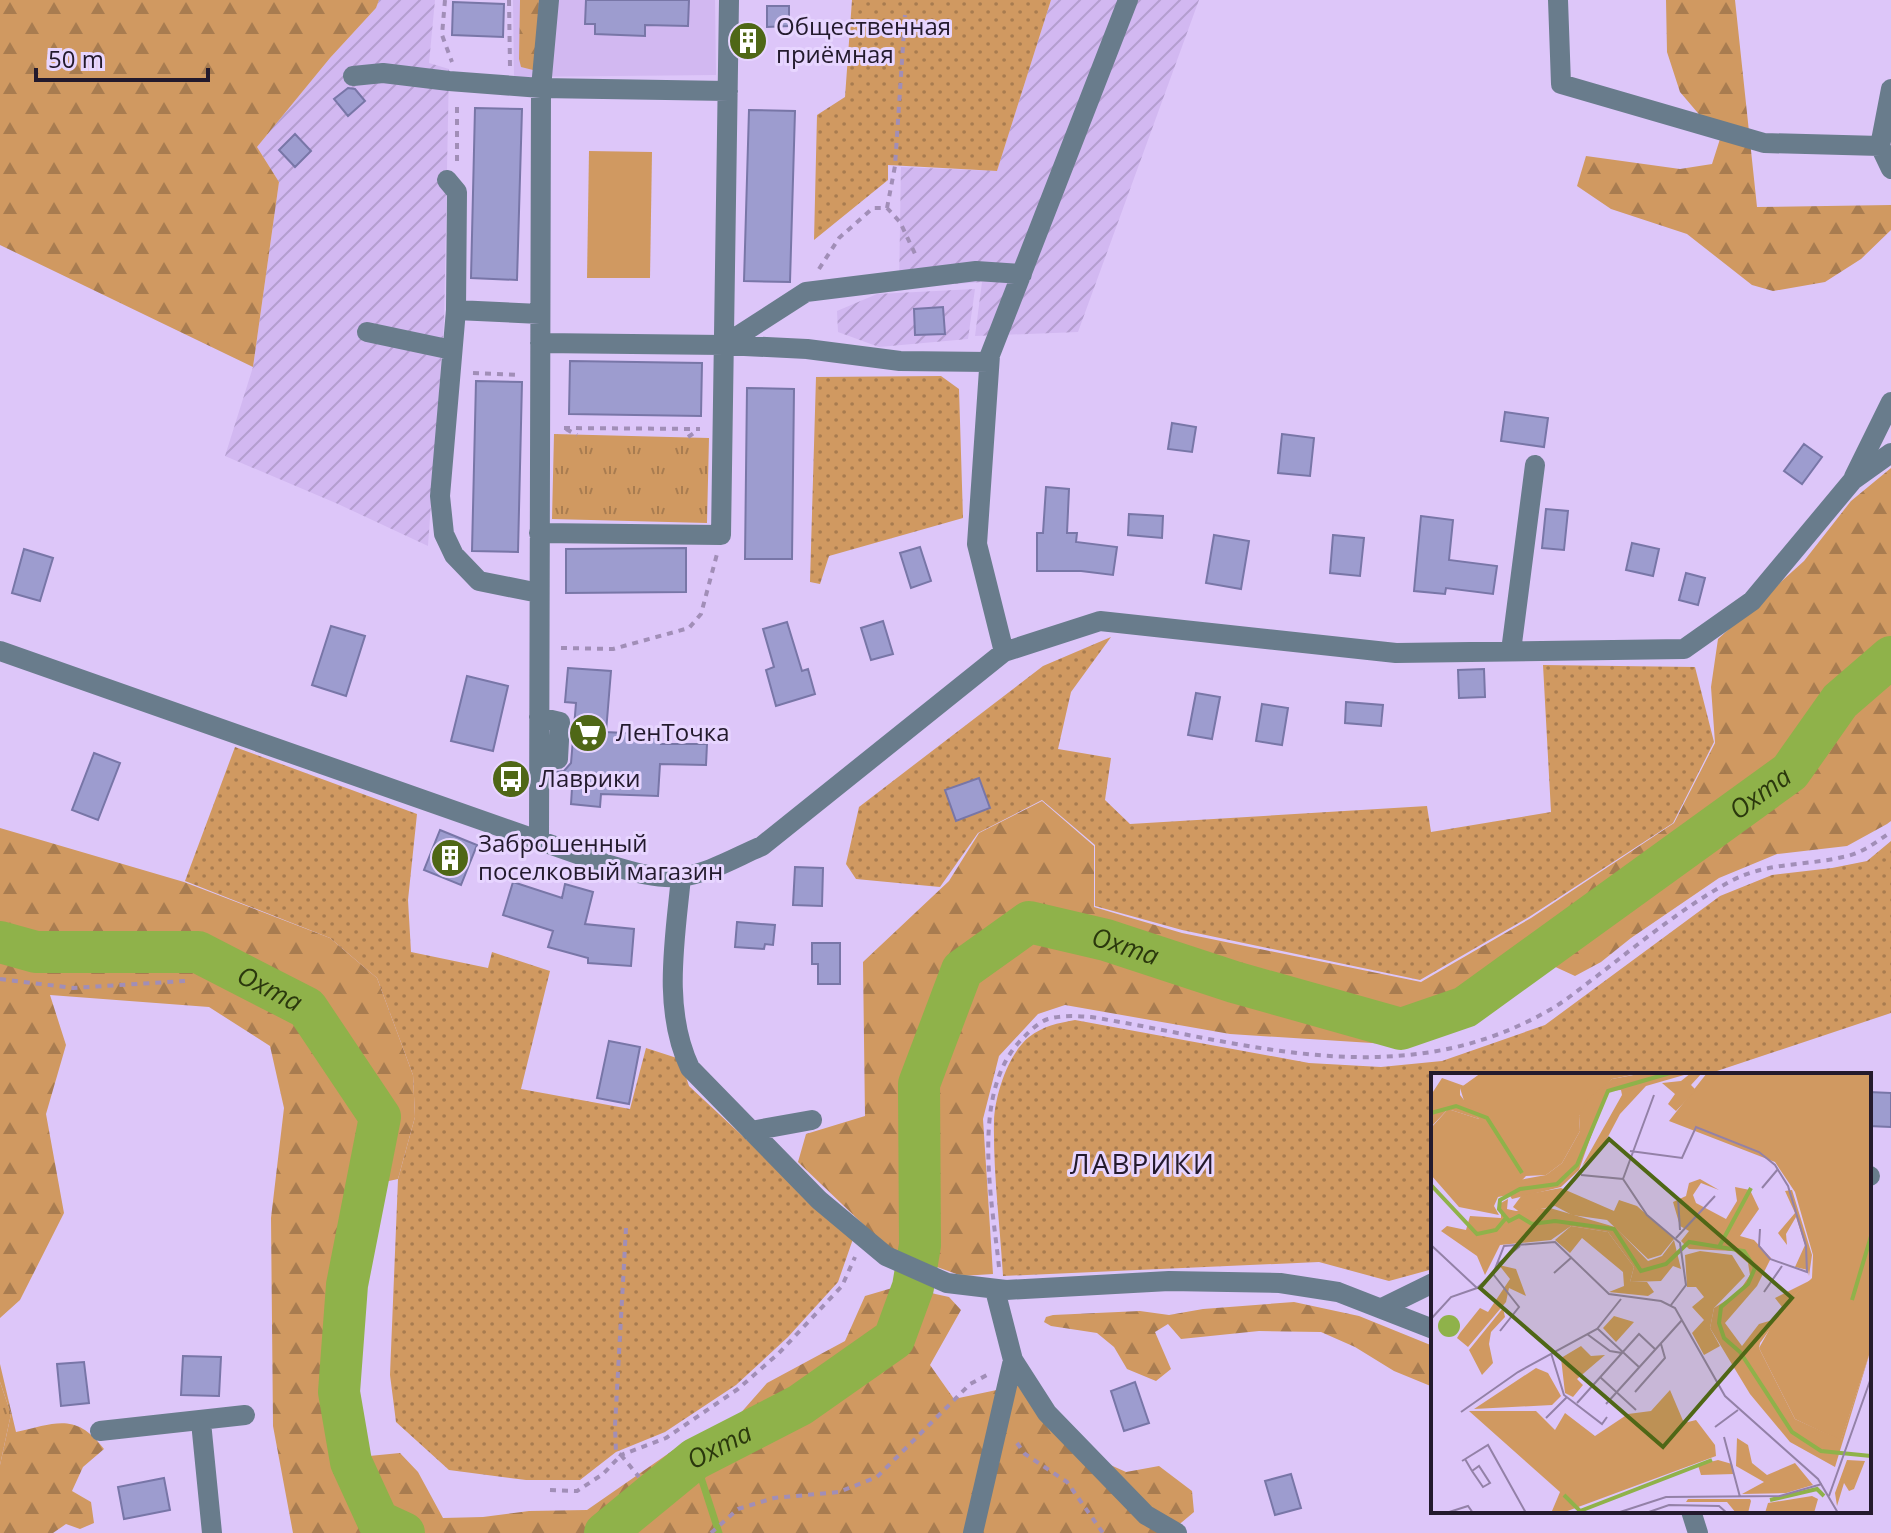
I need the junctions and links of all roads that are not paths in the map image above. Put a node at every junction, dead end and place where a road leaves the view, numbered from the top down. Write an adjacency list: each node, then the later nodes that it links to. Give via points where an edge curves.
1 (549, 0): 6 (street)
2 (729, 0): 8 (street, via 722,42)
3 (1128, 0): 12 (street)
4 (1558, 0): 9 (street, via 1561,84 1764,143)
5 (353, 76): 6 (street, via 383,73)
6 (541, 88): 8 (street); 14 (street)
7 (1891, 89): 9 (street)
8 (728, 91): 17 (street)
9 (1880, 146): 10 (street)
10 (1891, 169)
11 (452, 186): 13 (street)
12 (1022, 274): 17 (street, via 976,271 806,292); 19 (street)
13 (456, 310): 14 (street); 18 (street)
14 (540, 314): 16 (street)
15 (367, 332): 18 (street)
16 (540, 343): 17 (street); 24 (street)
17 (724, 345): 19 (street, via 900,361); 24 (street, via 721,535)
18 (452, 350): 25 (street, via 440,496 444,534 454,555 479,581)
19 (990, 358): 28 (street, via 977,544)
20 (1891, 402): 23 (street)
21 (1891, 453): 23 (street)
22 (1535, 465): 27 (street)
23 (1853, 480): 27 (street, via 1752,601 1684,649)
24 (539, 533): 25 (street)
25 (539, 593): 29 (street)
26 (0, 651): 29 (street)
27 (1511, 651): 28 (street, via 1396,653 1100,621)
28 (1004, 652): 30 (street, via 762,846)
29 (539, 841): 30 (street, via 644,875)
30 (681, 877): 32 (street, via 673,990 680,1047 700,1080)
31 (812, 1120): 32 (street)
32 (751, 1131): 34 (street, via 819,1200 886,1256 947,1283)
33 (1431, 1284): 35 (street)
34 (998, 1290): 35 (street, via 1169,1281 1280,1283 1338,1292); 37 (street)
35 (1382, 1308): 36 (street)
36 (1431, 1328)
37 (1013, 1360): 43 (street); 44 (street, via 1047,1413 1146,1515)
38 (245, 1415): 39 (street)
39 (201, 1422): 40 (street); 42 (street)
40 (100, 1431)
41 (1692, 1513): 45 (street)
42 (212, 1533)
43 (973, 1533)
44 (1177, 1533)
45 (1698, 1533)

